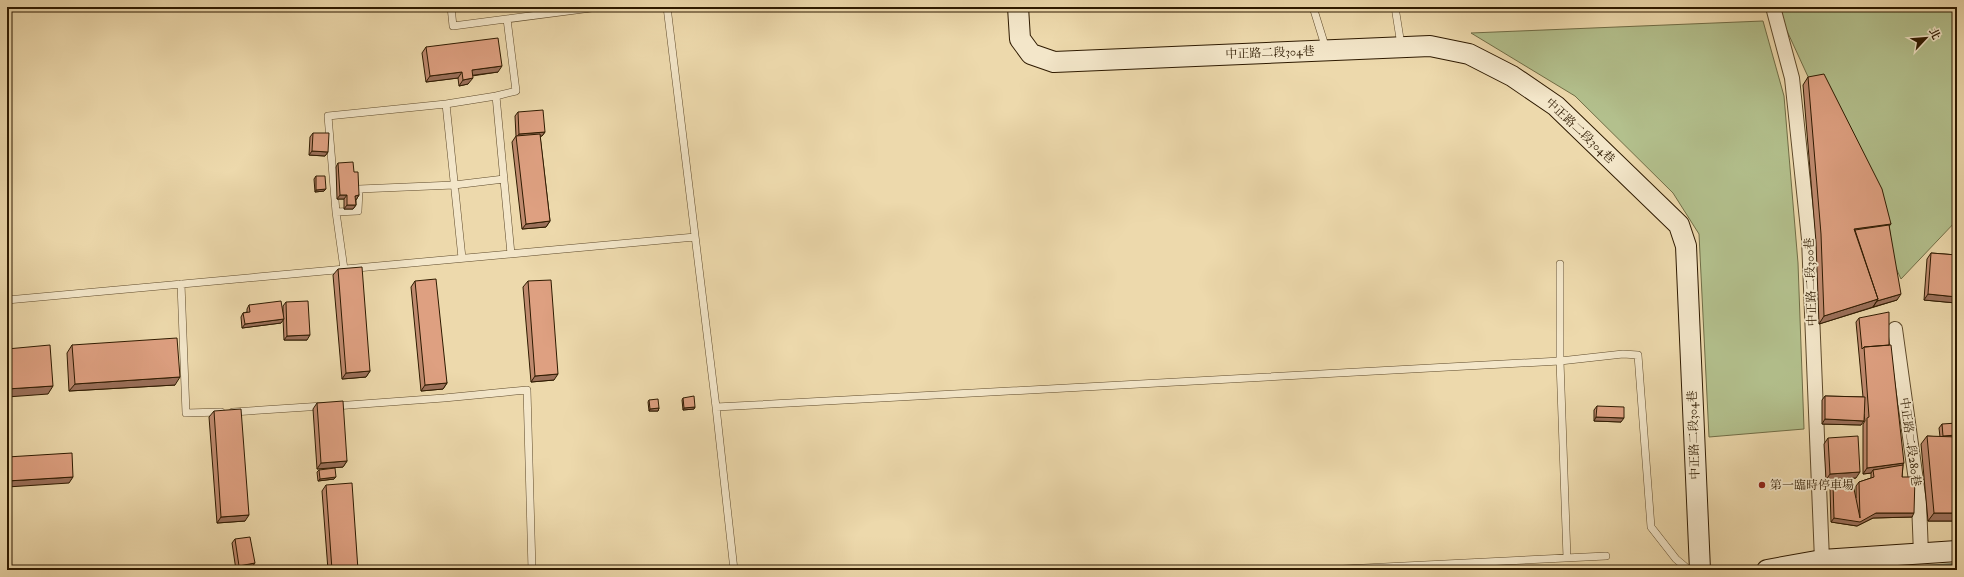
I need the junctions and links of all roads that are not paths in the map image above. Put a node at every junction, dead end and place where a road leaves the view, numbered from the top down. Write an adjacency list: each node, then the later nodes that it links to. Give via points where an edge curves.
1 (451, 7): 8 (lane, via 453,26)
2 (599, 7): 8 (lane)
3 (667, 7): 16 (lane)
4 (1018, 7): 10 (street, 中正路二段304巷, via 1020,39 1031,54 1054,62)
5 (1313, 7): 10 (lane)
6 (1395, 7): 9 (lane)
7 (1773, 7): 30 (street, 中正路二段300巷, via 1792,78 1810,239)
8 (507, 19): 11 (lane, via 516,91)
9 (1401, 48): 10 (street, 中正路二段304巷); 36 (street, 中正路二段304巷, via 1430,46 1469,54 1512,76 1556,106 1679,225 1686,246)
10 (1326, 51)
11 (496, 96): 12 (lane); 13 (lane)
12 (446, 104): 14 (lane); 15 (lane, via 328,116)
13 (504, 179): 14 (lane); 17 (lane)
14 (454, 185): 15 (lane, via 359,189 358,211); 18 (lane)
15 (336, 212): 20 (lane)
16 (695, 237): 17 (lane); 25 (lane)
17 (511, 254): 18 (lane)
18 (462, 258): 20 (lane)
19 (1560, 264): 24 (lane)
20 (344, 269): 21 (lane)
21 (181, 284): 22 (lane); 32 (lane, via 186,413 437,399 527,390)
22 (7, 300)
23 (1895, 329): 27 (street, 中正路二段280巷, via 1919,502)
24 (1560, 361): 25 (lane); 29 (lane); 35 (lane, via 1638,354 1650,526 1676,559)
25 (716, 407): 33 (lane)
26 (1957, 551): 27 (street)
27 (1921, 554): 31 (street)
28 (1606, 556): 29 (lane)
29 (1567, 558): 34 (lane)
30 (1822, 560): 31 (street); 37 (street)
31 (1860, 564)
32 (532, 570)
33 (734, 570)
34 (1323, 570)
35 (1689, 570)
36 (1700, 570)
37 (1768, 570)

